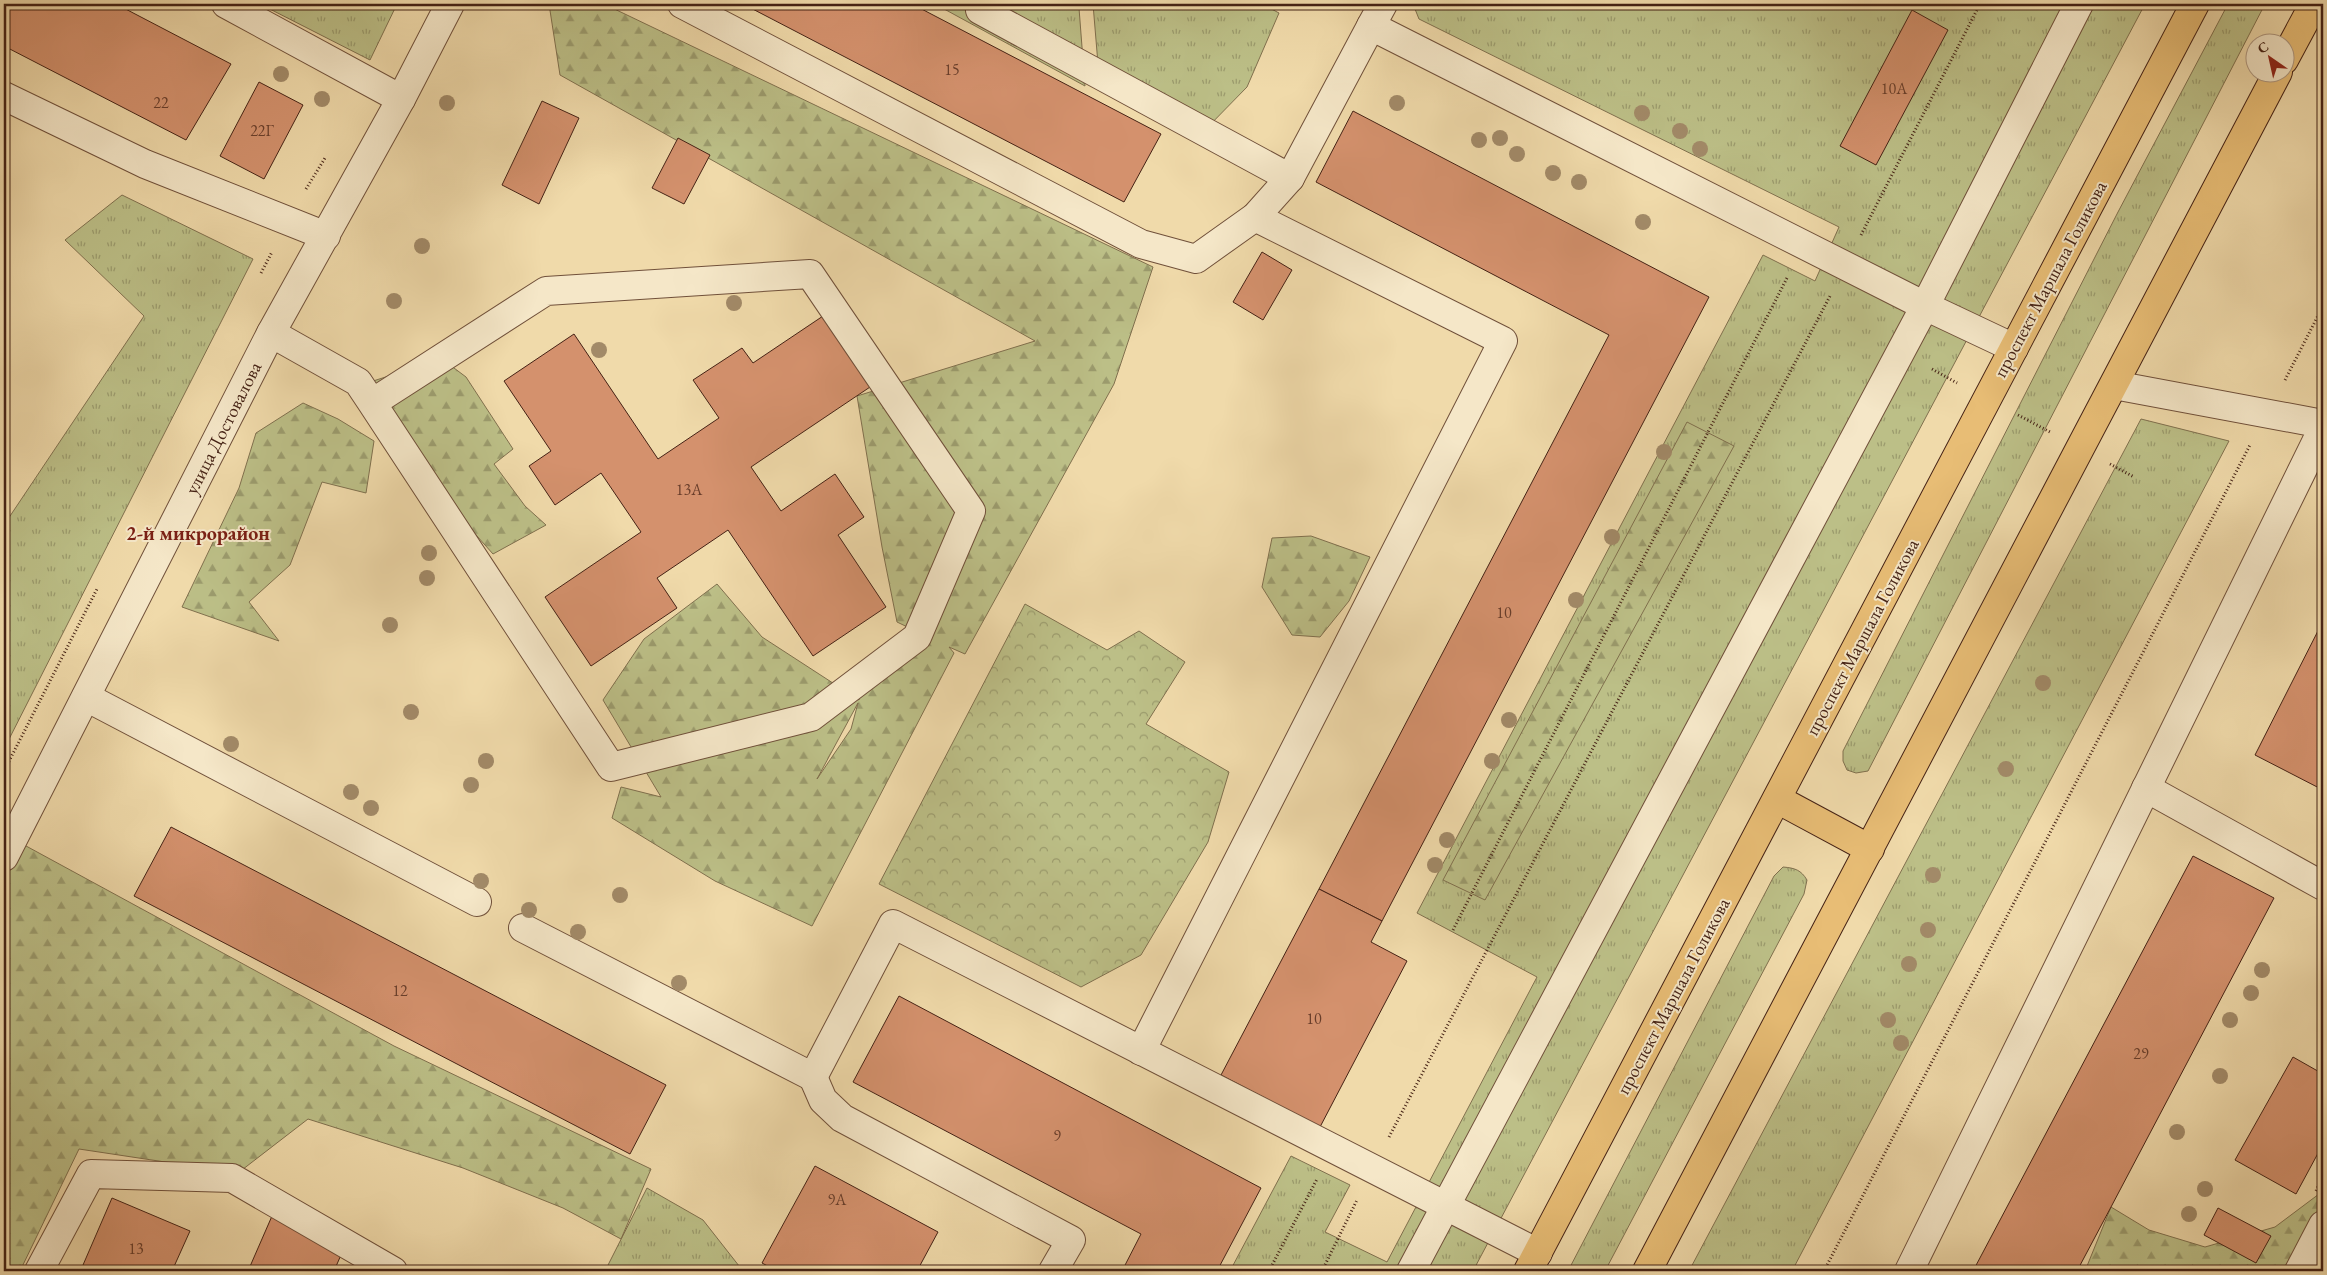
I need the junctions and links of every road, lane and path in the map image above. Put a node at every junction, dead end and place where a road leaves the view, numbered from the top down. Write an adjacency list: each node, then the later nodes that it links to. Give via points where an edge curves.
1 (226, 4): 13 (street)
2 (450, 4): 13 (street, улица Достовалова)
3 (682, 4): 15 (street, via 1141,244 1196,259)
4 (1980, 4): 18 (path)
5 (2079, 4): 19 (street)
6 (2195, 4): 22 (main road, проспект Маршала Голикова)
7 (2314, 4): 10 (main road)
8 (980, 10): 14 (street)
9 (1377, 15): 14 (street); 17 (street)
10 (2294, 41)
11 (2273, 82): 23 (main road)
12 (4, 96): 16 (street, via 145,164)
13 (400, 98): 16 (street, улица Достовалова)
14 (1290, 178): 15 (street)
15 (1255, 218): 37 (street, via 1503,340)
16 (326, 236): 21 (street, улица Достовалова)
17 (1804, 245): 18 (street); 36 (path)
18 (1846, 265): 19 (street); 40 (path)
19 (1925, 306): 22 (street); 41 (street)
20 (2323, 306): 25 (path)
21 (271, 333): 24 (street, via 358,382); 28 (street, улица Достовалова)
22 (2014, 348): 30 (main road, проспект Маршала Голикова)
23 (2114, 385): 25 (street); 31 (main road)
24 (372, 402): 24 (street, via 611,767 811,717 917,637 971,511 810,274 546,291)
25 (2266, 414): 26 (street); 51 (path)
26 (2323, 424)
27 (2323, 428): 29 (street)
28 (86, 697): 32 (street, улица Достовалова); 34 (street)
29 (2146, 788): 33 (street); 52 (street)
30 (1776, 799): 31 (main road); 43 (main road, проспект Маршала Голикова)
31 (1870, 849): 50 (main road)
32 (4, 857)
33 (2323, 886)
34 (477, 902)
35 (523, 928): 38 (street)
36 (1454, 930)
37 (1141, 1051): 38 (street, via 893,924); 39 (street)
38 (813, 1077): 46 (street, via 823,1100 842,1118 1071,1240)
39 (1333, 1148): 40 (street); 47 (path)
40 (1373, 1168): 41 (street); 48 (path)
41 (1445, 1205): 43 (street); 49 (street)
42 (2323, 1225): 53 (street)
43 (1533, 1262)
44 (39, 1271): 45 (street, via 91,1174 232,1178)
45 (393, 1271)
46 (1053, 1271)
47 (1269, 1271)
48 (1322, 1271)
49 (1411, 1271)
50 (1647, 1271)
51 (1824, 1271)
52 (1909, 1271)
53 (2299, 1271)

